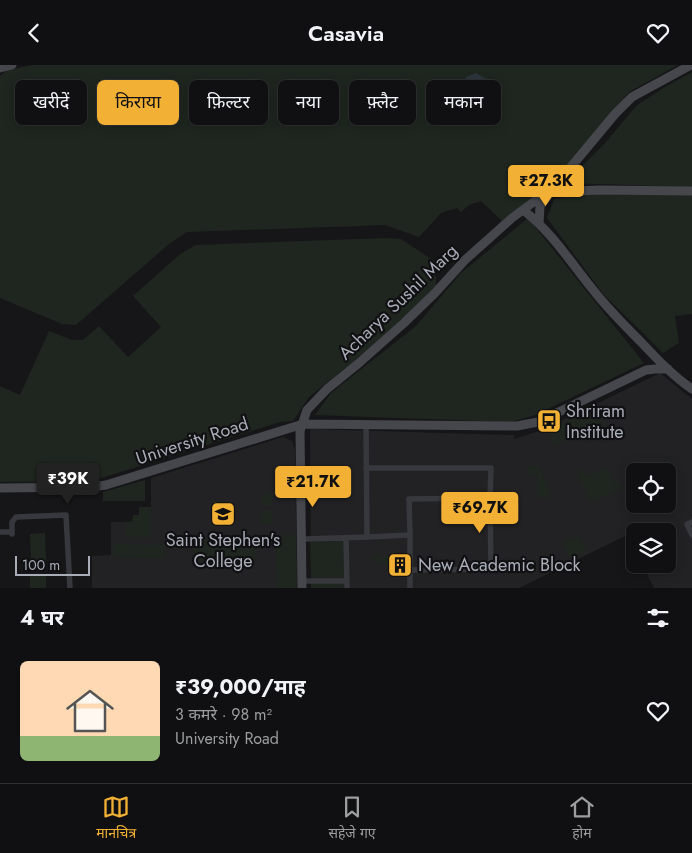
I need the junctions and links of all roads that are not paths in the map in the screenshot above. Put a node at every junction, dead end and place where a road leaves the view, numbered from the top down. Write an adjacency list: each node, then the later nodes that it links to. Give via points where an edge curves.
1 (12, 65): 3 (street)
2 (691, 65): 4 (street, via 632,97)
3 (0, 68)
4 (553, 189): 5 (street); 6 (street, Acharya Sushil Marg); 7 (street, via 540,206)
5 (692, 191)
6 (523, 210): 7 (street); 12 (street, Acharya Sushil Marg, via 465,260 404,323 327,389 307,410)
7 (539, 223): 8 (street, via 594,292)
8 (653, 355): 9 (street); 10 (street)
9 (668, 369): 10 (street, University Road); 11 (street)
10 (646, 371): 13 (street, University Road, via 538,421 517,426)
11 (692, 389)
12 (303, 424): 13 (street, University Road); 15 (street, University Road, via 106,485); 23 (street); 26 (street, via 300,431)
13 (366, 425): 14 (street)
14 (366, 468): 16 (street, via 490,468); 22 (street)
15 (0, 489)
16 (490, 498): 19 (street, via 409,499); 24 (street, via 491,569)
17 (692, 522): 20 (street, via 687,524)
18 (0, 532): 27 (street, via 12,533 12,522 16,517 66,515)
19 (410, 535): 22 (street); 24 (street)
20 (692, 535)
21 (346, 537): 22 (street); 23 (street); 25 (street)
22 (367, 537)
23 (306, 539): 26 (street)
24 (410, 570): 28 (street)
25 (347, 585): 26 (street)
26 (305, 586)
27 (70, 588)
28 (410, 588)

